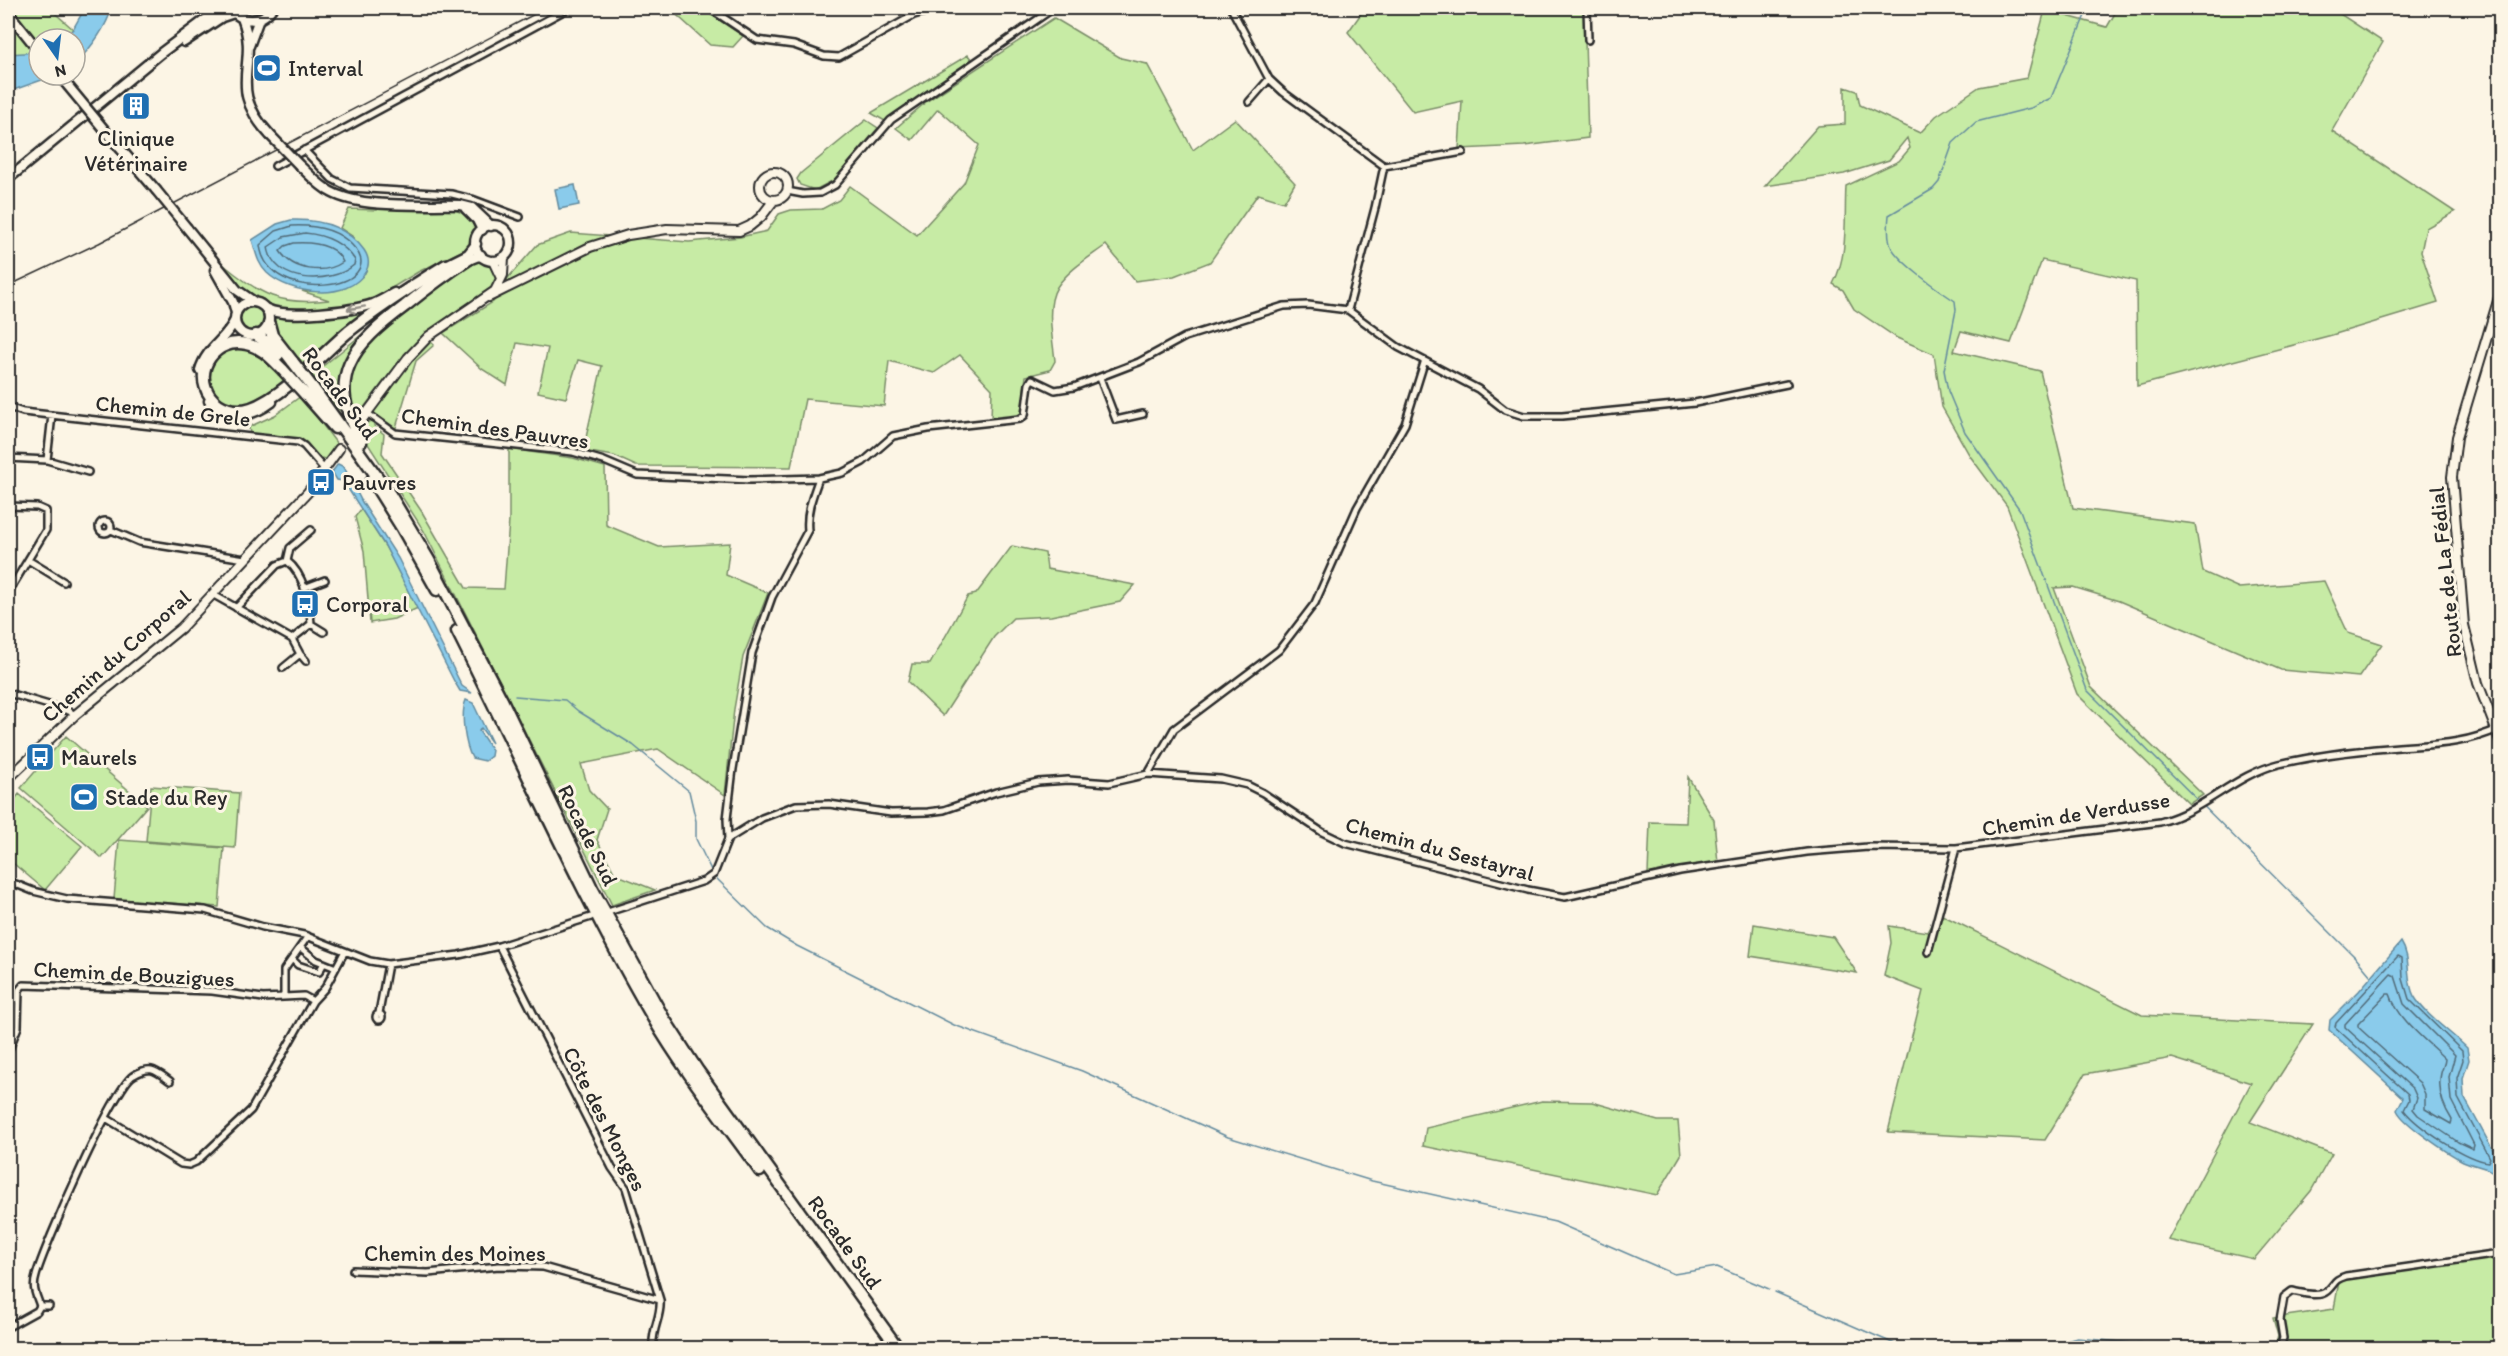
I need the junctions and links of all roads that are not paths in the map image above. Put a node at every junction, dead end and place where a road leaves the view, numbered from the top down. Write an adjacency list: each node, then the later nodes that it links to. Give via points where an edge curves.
1 (221, 8): 16 (main road)
2 (272, 8): 12 (main road)
3 (569, 8): 20 (street)
4 (709, 8): 5 (street, via 757,40 839,57 914,15)
5 (939, 8)
6 (1054, 8): 25 (street, via 891,120 835,185 820,193)
7 (1231, 8): 17 (street)
8 (1587, 8): 14 (street)
9 (232, 10): 11 (main road); 16 (main road)
10 (8, 12): 13 (main road)
11 (242, 18): 12 (main road); 15 (main road)
12 (259, 19): 15 (main road)
13 (27, 36)
14 (1588, 40)
15 (248, 49): 27 (main road, bridge, via 245,86 249,106 258,122 331,192 364,202)
16 (141, 70): 24 (main road)
17 (1269, 79): 19 (street); 23 (street)
18 (69, 87): 32 (main road, bridge)
19 (1249, 102)
20 (304, 150): 22 (street); 28 (street, via 332,178 350,188 452,195)
21 (1462, 152): 23 (street)
22 (275, 166)
23 (1384, 166): 43 (street)
24 (8, 179)
25 (787, 190): 26 (street, via 783,196); 26 (street, via 784,176 768,173 760,185 761,193)
26 (771, 199): 40 (street, via 764,213 739,231 667,229 628,235 590,247)
27 (460, 205): 29 (main road, via 472,208); 30 (main road)
28 (520, 217)
29 (491, 226): 30 (main road); 34 (main road, via 504,229 510,237 510,248)
30 (482, 230): 31 (main road)
31 (476, 244): 33 (main road); 37 (main road, via 468,254)
32 (206, 254): 41 (main road, via 240,294); 44 (main road, via 233,302)
33 (481, 255): 35 (main road); 36 (main road)
34 (504, 257): 36 (main road); 38 (street)
35 (469, 259): 44 (main road, via 398,298 261,409 236,416 211,404 200,387 199,377 207,353 229,331); 63 (highway, via 374,329 350,360 345,388 349,418)
36 (494, 261): 38 (street)
37 (446, 265): 42 (main road, one-way to 42, via 365,306 284,314); 48 (highway, via 395,296 259,405 241,411 224,408 212,398 205,384 204,375 214,352 237,342 253,346)
38 (501, 280): 40 (street)
39 (2500, 294): 86 (street, Route de La Fédial, via 2457,437 2452,477 2464,625 2478,683)
40 (489, 297): 53 (street, via 429,336)
41 (253, 302): 42 (main road); 44 (main road, via 245,303)
42 (267, 309): 45 (main road)
43 (1348, 310): 47 (street); 49 (street, Chemin des Pauvres, via 1284,306 1185,337)
44 (236, 317): 46 (main road, via 237,326 245,334)
45 (269, 324): 46 (main road); 48 (highway, Rocade Sud)
46 (256, 335): 48 (highway, Rocade Sud, via 271,345)
47 (1424, 363): 50 (street, via 1478,389 1505,410 1531,417 1695,403); 88 (street, via 1405,424 1357,508 1315,603 1279,650 1174,729)
48 (288, 366): 51 (highway, Rocade Sud)
49 (1100, 378): 54 (street, via 1116,420); 62 (street, Chemin des Pauvres, via 1058,390 1032,379 1026,412 1020,419 893,436 863,462 842,473)
50 (1787, 384)
51 (309, 392): 63 (highway, Rocade Sud); 117 (highway, Rocade Sud, via 385,500 440,595 584,892 654,1020)
52 (8, 408): 55 (street, Chemin de Grele)
53 (367, 413): 56 (street); 62 (street, Chemin des Pauvres, via 395,434 573,452 637,475 750,480)
54 (1143, 414)
55 (52, 415): 59 (street); 60 (street, Chemin de Grele, via 298,442)
56 (358, 425)
57 (339, 449): 60 (street, Chemin du Corporal)
58 (8, 458): 59 (street)
59 (48, 460): 61 (street)
60 (324, 469): 67 (street, Chemin du Corporal, via 308,492)
61 (88, 472)
62 (819, 478): 90 (street, via 810,503 808,531 771,597 752,653 733,769)
63 (391, 496): 118 (highway, Rocade Sud, via 429,560 502,700 592,888 663,1017)
64 (8, 506): 68 (street, via 37,507 46,512 46,530)
65 (111, 530): 67 (street, via 139,542)
66 (311, 530): 69 (street, via 290,548)
67 (245, 559): 72 (street, Chemin du Corporal)
68 (28, 560): 71 (street); 74 (street)
69 (287, 561): 73 (street, via 294,566); 77 (street, via 277,565)
70 (325, 580): 73 (street)
71 (64, 582)
72 (222, 584): 75 (street, Chemin du Corporal); 76 (street, via 220,592)
73 (304, 588): 78 (street)
74 (8, 593)
75 (212, 594): 76 (street); 85 (street, Chemin du Corporal, via 181,628)
76 (225, 602): 77 (street)
77 (236, 608): 80 (street)
78 (311, 624): 79 (street); 80 (street)
79 (324, 632)
80 (292, 639): 81 (street)
81 (300, 654): 82 (street); 83 (street)
82 (306, 661)
83 (284, 668)
84 (8, 693): 85 (street)
85 (75, 715): 89 (street, Chemin du Corporal)
86 (2499, 729): 87 (street, Route de La Fédial); 91 (street, Chemin de Verdusse, via 2456,744 2388,748 2280,764 2250,774 2179,817 2160,822)
87 (2500, 740)
88 (1148, 774): 90 (street, Chemin du Sestayral, via 1109,783 1038,782 928,812 796,805 762,818); 91 (street, Chemin du Sestayral, via 1236,781 1345,843 1565,897 1680,871 1807,852 1868,847)
89 (8, 779)
90 (728, 839): 93 (street, via 713,875)
91 (1956, 848): 99 (street)
92 (8, 881): 95 (street, via 67,899 192,907)
93 (611, 911)
94 (591, 917): 96 (street)
95 (308, 936): 97 (street); 98 (street)
96 (499, 946): 102 (street); 112 (street, Côte des Monges, via 626,1188)
97 (301, 948): 100 (street); 101 (street)
98 (345, 951): 102 (street); 103 (street)
99 (1928, 952)
100 (292, 959): 101 (street, via 319,972); 104 (street, via 284,973)
101 (324, 963): 103 (street)
102 (387, 964): 106 (street)
103 (336, 968): 105 (street)
104 (285, 996): 105 (street, Chemin de Bouzigues, via 304,996); 107 (street, Chemin de Bouzigues, via 259,998 212,991 23,985 19,990 18,1027)
105 (313, 1001): 109 (street, via 251,1110 196,1162 181,1164)
106 (379, 1013)
107 (8, 1052)
108 (170, 1081): 109 (street, via 150,1068 133,1075)
109 (106, 1118): 113 (street, via 69,1193 36,1276 33,1292)
110 (2500, 1254): 119 (street, via 2346,1276 2318,1294 2292,1292 2284,1297)
111 (353, 1270): 112 (street, Chemin des Moines, via 428,1273 499,1266 543,1267)
112 (660, 1300): 116 (street, Côte des Monges, via 651,1336)
113 (40, 1306): 114 (street); 115 (street)
114 (49, 1306)
115 (8, 1327)
116 (653, 1348)
117 (889, 1348)
118 (897, 1348)
119 (2280, 1348)

